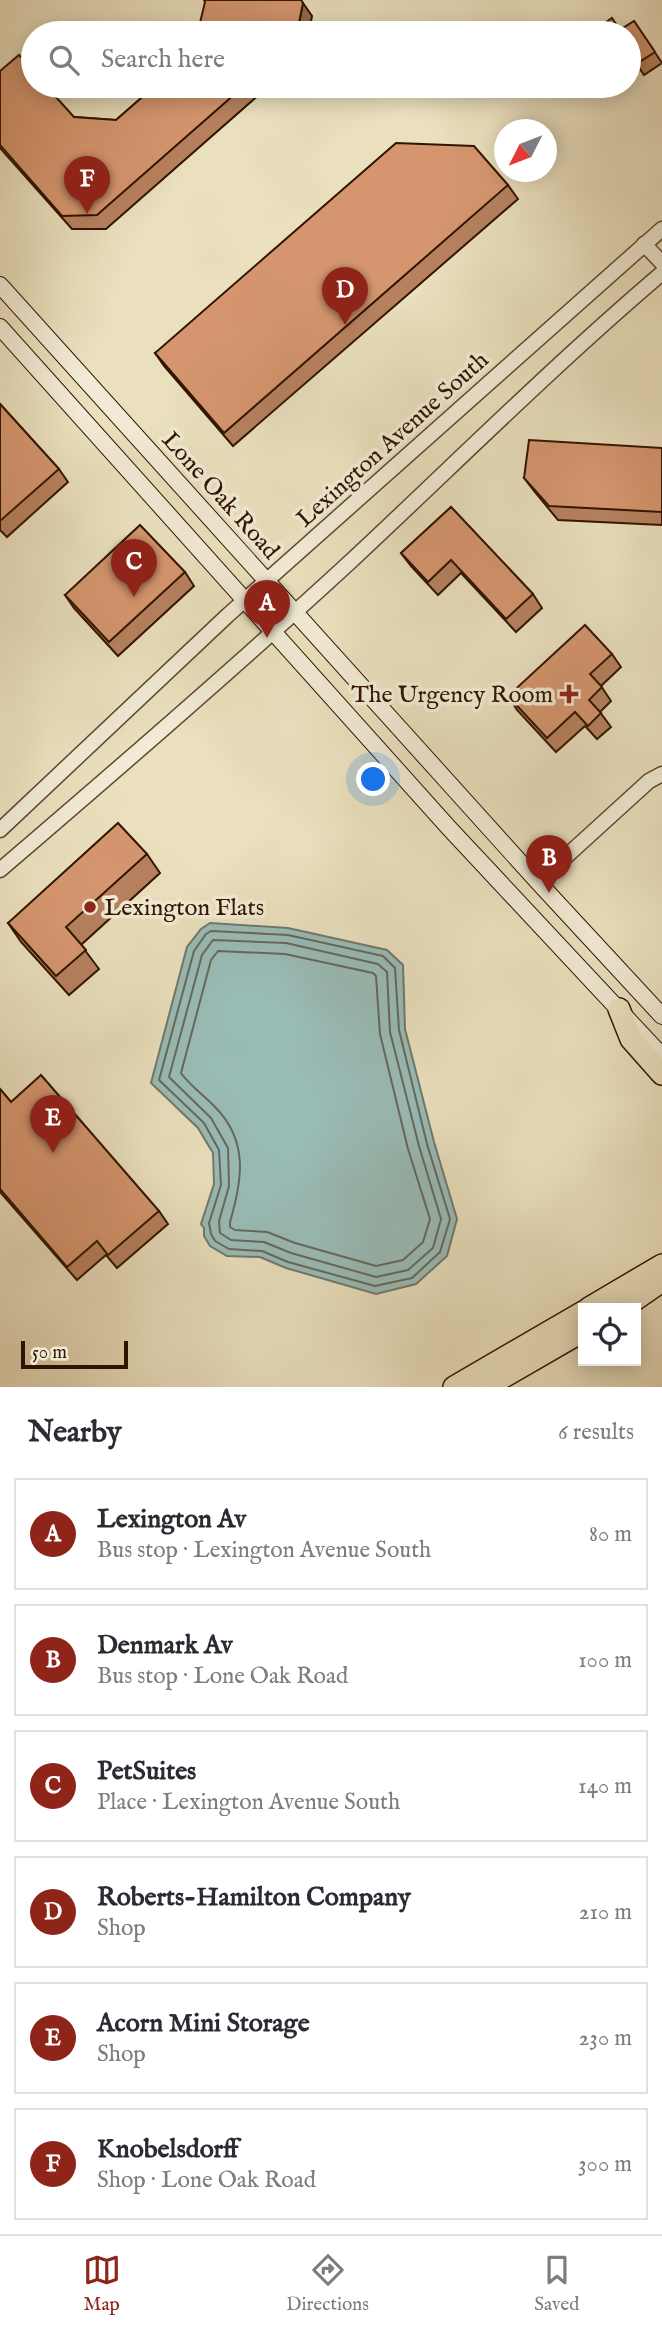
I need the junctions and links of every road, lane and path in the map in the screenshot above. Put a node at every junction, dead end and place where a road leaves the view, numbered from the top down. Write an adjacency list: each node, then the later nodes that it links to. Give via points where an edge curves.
1 (662, 229): 2 (street, Lexington Avenue South)
2 (645, 244): 3 (street); 7 (street, Lexington Avenue South)
3 (662, 263)
4 (662, 273): 9 (street)
5 (0, 285): 7 (main road, Lone Oak Road)
6 (0, 327): 8 (main road)
7 (267, 580): 8 (street, Lexington Avenue South); 9 (main road, Lone Oak Road)
8 (245, 600): 10 (main road); 12 (street, Lexington Avenue South)
9 (295, 612): 10 (street); 14 (main road, Lone Oak Road)
10 (273, 632): 13 (street); 15 (main road)
11 (662, 774): 14 (street)
12 (0, 830)
13 (0, 870)
14 (538, 882): 16 (main road, Lone Oak Road)
15 (619, 1009): 17 (main road); 18 (highway, via 631,1039)
16 (662, 1016)
17 (662, 1056)
18 (662, 1074)
19 (662, 1265): 21 (highway)
20 (662, 1281): 22 (highway)
21 (597, 1303)
22 (629, 1303)
23 (578, 1315): 25 (highway)
24 (578, 1334): 26 (highway)
25 (454, 1387)
26 (486, 1387)

